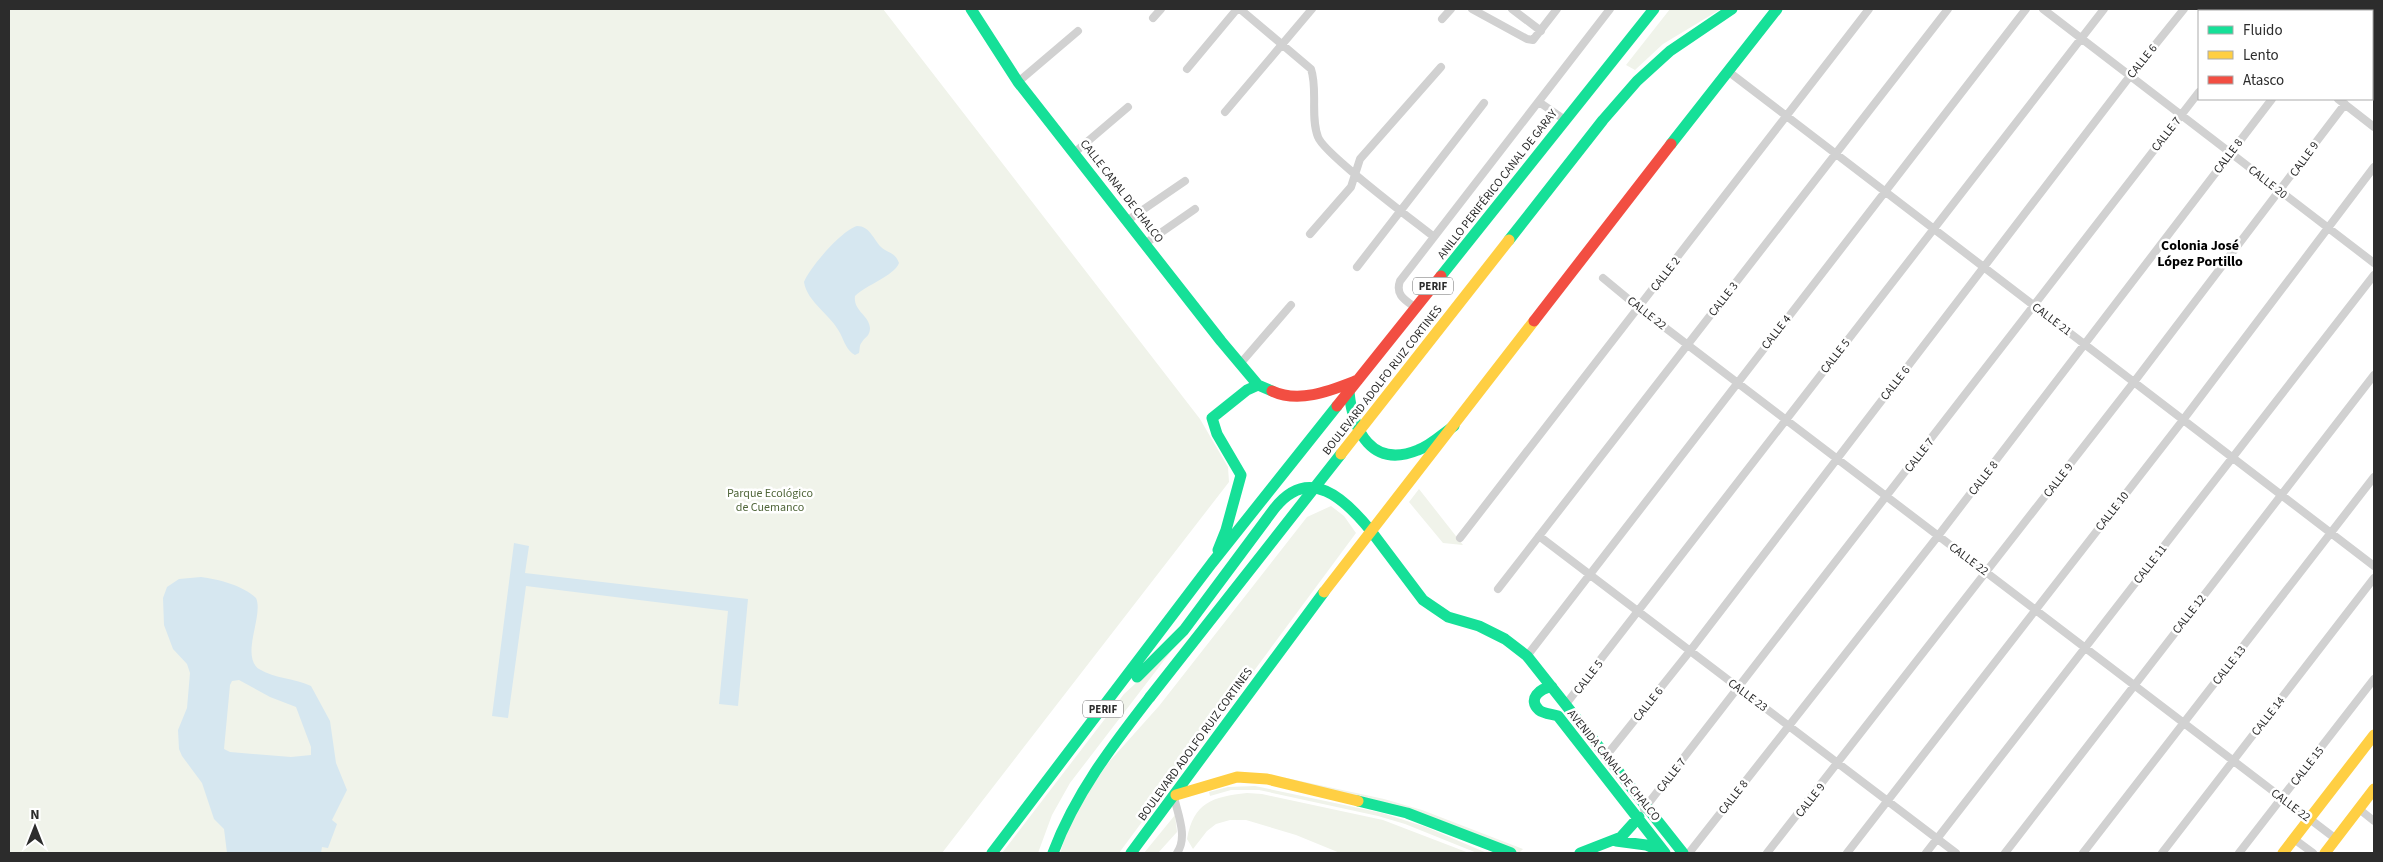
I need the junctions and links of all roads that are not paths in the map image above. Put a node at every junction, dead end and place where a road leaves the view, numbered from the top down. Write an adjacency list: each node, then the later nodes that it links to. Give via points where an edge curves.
1 (971, 9): 29 (main road, CALLE CANAL DE CHALCO)
2 (1161, 9): 19 (street)
3 (1238, 9): 24 (street); 26 (street)
4 (1312, 9): 24 (street)
5 (1451, 9): 20 (street)
6 (1472, 9): 21 (street, via 1527,39 1533,40)
7 (1512, 9): 21 (street)
8 (1557, 9): 21 (street)
9 (1610, 9): 33 (street)
10 (1654, 9): 39 (main road, ANILLO PERIFÉRICO CANAL DE GARAY / PERIF)
11 (1732, 9): 126 (main road, BOULEVARD ADOLFO RUIZ CORTINES / PERIF, bridge, via 1670,51 1603,120 1105,755 1074,802)
12 (1777, 9): 27 (main road)
13 (1869, 9): 38 (street, CALLE 2)
14 (1948, 9): 43 (street, CALLE 3)
15 (2026, 9): 48 (street, CALLE 4)
16 (2044, 9): 23 (street, CALLE 20)
17 (2104, 9): 23 (street, CALLE 5)
18 (2184, 9): 28 (street, CALLE 6)
19 (1153, 18)
20 (1442, 20)
21 (1541, 30)
22 (1078, 31): 29 (street)
23 (2081, 38): 28 (street, CALLE 20); 53 (street, CALLE 5)
24 (1282, 44): 36 (street); 45 (street, via 1312,72 1319,140)
25 (1441, 67): 45 (street, via 1360,159)
26 (1187, 69)
27 (1729, 72): 38 (street, CALLE 21); 77 (main road)
28 (2130, 76): 37 (street, CALLE 20); 59 (street, CALLE 6)
29 (1018, 82): 42 (main road, CALLE CANAL DE CHALCO)
30 (2198, 93): 37 (street, CALLE 7)
31 (2271, 100): 41 (street, CALLE 8)
32 (2342, 101): 40 (street); 47 (street, CALLE 9)
33 (1539, 102): 39 (street); 55 (street)
34 (1484, 103): 50 (street)
35 (1128, 107): 42 (street)
36 (1226, 112)
37 (2181, 115): 41 (street, CALLE 20); 63 (street, CALLE 7)
38 (1786, 116): 43 (street, CALLE 21); 64 (street, CALLE 2)
39 (1565, 120): 65 (main road, ANILLO PERIFÉRICO CANAL DE GARAY / PERIF)
40 (2374, 127)
41 (2230, 152): 47 (street, CALLE 20); 67 (street, CALLE 8)
42 (1074, 153): 51 (main road, CALLE CANAL DE CHALCO)
43 (1836, 154): 48 (street, CALLE 21); 66 (street, CALLE 3)
44 (2374, 167): 52 (street, CALLE 10)
45 (1355, 174): 50 (street); 54 (street, via 1351,187)
46 (1185, 181): 51 (street)
47 (2280, 191): 52 (street, CALLE 20); 71 (street, CALLE 9)
48 (1885, 192): 53 (street, CALLE 21); 72 (street, CALLE 4)
49 (1195, 209): 56 (street)
50 (1401, 210): 55 (street); 58 (street)
51 (1128, 220): 56 (main road, CALLE CANAL DE CHALCO)
52 (2328, 227): 57 (street, CALLE 20); 76 (street, CALLE 10)
53 (1934, 229): 59 (street, CALLE 21); 75 (street, CALLE 5)
54 (1310, 234)
55 (1434, 237): 65 (street, via 1398,288 1399,294)
56 (1146, 243): 68 (main road, CALLE CANAL DE CHALCO)
57 (2374, 263)
58 (1357, 267)
59 (1985, 268): 63 (street, CALLE 21); 78 (street, CALLE 6)
60 (2374, 275): 79 (street, CALLE 11)
61 (1604, 278): 64 (street, CALLE 22)
62 (1291, 306): 68 (street)
63 (2034, 306): 67 (street, CALLE 21); 82 (street, CALLE 7)
64 (1638, 307): 66 (street, CALLE 22); 87 (street, CALLE 2)
65 (1416, 308): 70 (main road, ANILLO PERIFÉRICO CANAL DE GARAY / PERIF)
66 (1688, 345): 72 (street, CALLE 22); 85 (street, CALLE 3)
67 (2085, 345): 71 (street, CALLE 21); 86 (street, CALLE 8)
68 (1240, 364): 73 (main road, CALLE CANAL DE CHALCO)
69 (2374, 376): 81 (street, CALLE 12)
70 (1359, 379): 73 (main road, CALLE CANAL DE CHALCO, via 1325,392 1294,397); 74 (main road, ANILLO PERIFÉRICO CANAL DE GARAY / PERIF)
71 (2134, 382): 76 (street, CALLE 21); 90 (street, CALLE 9)
72 (1738, 383): 75 (street, CALLE 22); 91 (street, CALLE 4)
73 (1252, 387): 88 (main road, via 1212,418 1222,447 1240,475 1226,530)
74 (1349, 392): 77 (main road, via 1352,418 1364,442 1390,455 1420,450); 88 (main road, ANILLO PERIFÉRICO CANAL DE GARAY / PERIF)
75 (1786, 420): 78 (street, CALLE 22); 95 (street, CALLE 5)
76 (2183, 420): 79 (street, CALLE 21); 94 (street, CALLE 10)
77 (1454, 426): 83 (main road)
78 (1836, 458): 82 (street, CALLE 22); 97 (street, CALLE 6)
79 (2233, 458): 81 (street, CALLE 21); 96 (street, CALLE 11)
80 (2374, 477): 84 (street, CALLE 13)
81 (2282, 495): 84 (street, CALLE 21); 100 (street, CALLE 12)
82 (1887, 497): 86 (street, CALLE 22); 102 (street, CALLE 7)
83 (1371, 531): 98 (main road, AVENIDA CANAL DE CHALCO, via 1423,600 1448,618 1479,626 1505,639); 104 (main road, AVENIDA CANAL DE CHALCO, via 1348,502 1335,493 1318,488 1300,489 1288,494 1184,630); 112 (main road, BOULEVARD ADOLFO RUIZ CORTINES)
84 (2331, 533): 89 (street, CALLE 21); 105 (street, CALLE 13)
85 (1539, 536): 91 (street, CALLE 23); 93 (street, CALLE 3)
86 (1938, 536): 90 (street, CALLE 22); 106 (street, CALLE 8)
87 (1460, 538)
88 (1212, 563): 104 (main road, PERIF)
89 (2374, 566)
90 (1987, 573): 94 (street, CALLE 22); 110 (street, CALLE 9)
91 (1590, 575): 95 (street, CALLE 23); 98 (street, CALLE 4)
92 (2374, 578): 109 (street, CALLE 14)
93 (1498, 589)
94 (2036, 610): 96 (street, CALLE 22); 114 (street, CALLE 10)
95 (1638, 612): 97 (street, CALLE 23); 103 (street, CALLE 5)
96 (2085, 648): 100 (street, CALLE 22); 120 (street, CALLE 11)
97 (1690, 651): 102 (street, CALLE 23); 108 (street, CALLE 6)
98 (1527, 656): 101 (main road, AVENIDA CANAL DE CHALCO)
99 (2374, 679): 113 (street, CALLE 15)
100 (2134, 686): 105 (street, CALLE 22); 137 (street, CALLE 12)
101 (1552, 687): 103 (main road, AVENIDA CANAL DE CHALCO); 117 (main road, AVENIDA CANAL DE CHALCO, via 1543,688 1536,694 1537,708 1558,716)
102 (1739, 688): 106 (street, CALLE 23); 115 (street, CALLE 7)
103 (1566, 704): 108 (main road, AVENIDA CANAL DE CHALCO)
104 (1099, 715): 125 (main road, PERIF)
105 (2184, 723): 109 (street, CALLE 22); 138 (street, CALLE 13)
106 (1789, 726): 110 (street, CALLE 23); 132 (street, CALLE 8)
107 (2374, 734): 118 (main road)
108 (1606, 756): 115 (main road, AVENIDA CANAL DE CHALCO)
109 (2233, 761): 113 (street, CALLE 22); 139 (street, CALLE 14)
110 (1838, 764): 114 (street, CALLE 23); 133 (street, CALLE 9)
111 (2374, 789): 116 (main road)
112 (1175, 796): 124 (street, via 1181,826); 127 (main road, BOULEVARD ADOLFO RUIZ CORTINES); 128 (main road, via 1225,779 1267,779 1407,813)
113 (2282, 798): 118 (street, CALLE 22); 140 (street, CALLE 15)
114 (1887, 801): 120 (street, CALLE 23); 134 (street, CALLE 10)
115 (1646, 807): 117 (street, CALLE 7); 131 (main road, AVENIDA CANAL DE CHALCO)
116 (2359, 809): 119 (street); 122 (main road)
117 (1639, 817): 123 (main road, via 1628,832); 130 (main road, AVENIDA CANAL DE CHALCO)
118 (2309, 819): 121 (main road); 122 (street, CALLE 22)
119 (2374, 821)
120 (1938, 839): 135 (street, CALLE 11); 136 (street, CALLE 23)
121 (2294, 839): 141 (main road); 142 (street)
122 (2336, 839): 143 (main road)
123 (1612, 843): 129 (main road); 130 (main road, via 1646,845)
124 (1181, 851)
125 (992, 853)
126 (1053, 853)
127 (1132, 853)
128 (1511, 853)
129 (1580, 853)
130 (1665, 853)
131 (1683, 853)
132 (1688, 853)
133 (1768, 853)
134 (1847, 853)
135 (1926, 853)
136 (1956, 853)
137 (2004, 853)
138 (2083, 853)
139 (2162, 853)
140 (2240, 853)
141 (2283, 853)
142 (2313, 853)
143 (2325, 853)

